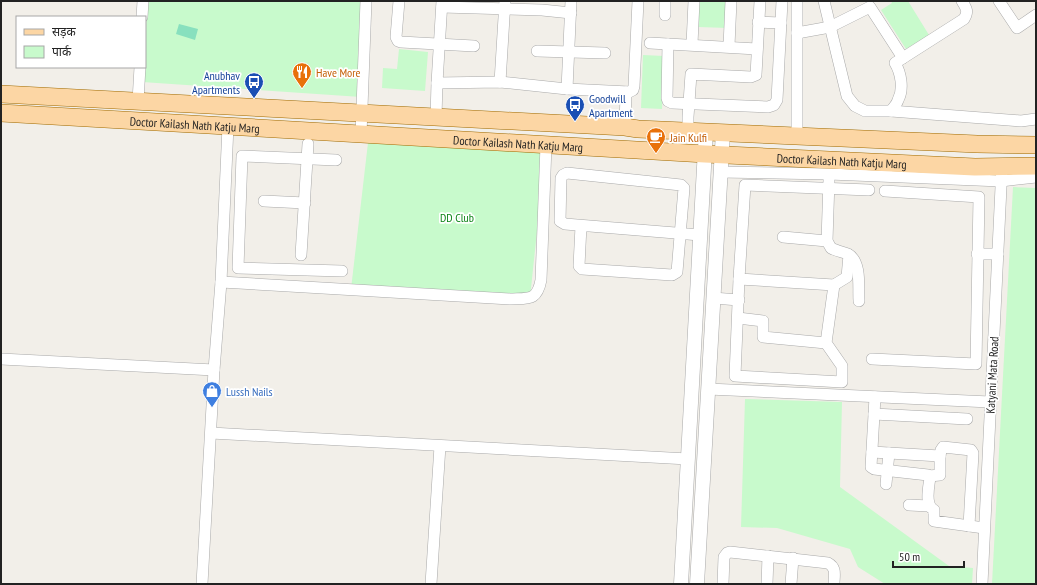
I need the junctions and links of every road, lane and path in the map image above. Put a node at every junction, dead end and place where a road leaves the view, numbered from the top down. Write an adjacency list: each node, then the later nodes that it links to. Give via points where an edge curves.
1 (143, 1): 21 (street)
2 (366, 1): 47 (street)
3 (399, 1): 29 (street, via 396,37 398,41)
4 (571, 1): 18 (street)
5 (638, 1): 41 (street, via 634,86 633,90)
6 (666, 1): 19 (street)
7 (694, 1): 28 (street)
8 (731, 1): 31 (street)
9 (760, 1): 22 (street)
10 (782, 1): 23 (street)
11 (798, 1): 25 (street)
12 (824, 1): 24 (street)
13 (962, 1): 36 (street, via 967,14 964,19)
14 (999, 1): 20 (street, via 1017,28)
15 (442, 4): 17 (street); 29 (street)
16 (873, 4): 24 (street); 36 (street)
17 (505, 5): 18 (street); 38 (street)
18 (571, 13): 34 (street)
19 (665, 15)
20 (1036, 15)
21 (142, 16)
22 (758, 22): 23 (street); 32 (street)
23 (781, 23): 44 (street, via 777,100 774,105 768,107)
24 (830, 26): 25 (street); 45 (street, via 847,96 855,106 865,111)
25 (798, 33): 55 (street)
26 (650, 43): 27 (street)
27 (668, 44): 28 (street); 44 (street, via 666,98 672,103)
28 (692, 44): 31 (street)
29 (439, 45): 30 (street); 39 (street)
30 (474, 46)
31 (729, 46): 32 (street)
32 (756, 48): 44 (street, via 754,77 691,74)
33 (537, 51): 34 (street)
34 (568, 52): 35 (street); 40 (street)
35 (605, 53)
36 (903, 58): 45 (street, via 895,63 899,70 901,85 899,100)
37 (140, 68): 43 (street)
38 (500, 82): 39 (street); 40 (street)
39 (437, 83): 48 (street)
40 (566, 89): 41 (street)
41 (626, 92): 51 (street)
42 (1, 94): 43 (main road, Doctor Kailash Nath Katju Marg)
43 (138, 101): 47 (main road, Doctor Kailash Nath Katju Marg)
44 (689, 103): 52 (street)
45 (891, 111): 49 (street, via 1021,121)
46 (1, 113): 50 (main road, Doctor Kailash Nath Katju Marg)
47 (362, 113): 48 (main road, Doctor Kailash Nath Katju Marg); 54 (street)
48 (436, 117): 51 (main road, Doctor Kailash Nath Katju Marg)
49 (1036, 119)
50 (228, 126): 54 (main road, Doctor Kailash Nath Katju Marg); 85 (street)
51 (625, 127): 52 (main road, Doctor Kailash Nath Katju Marg)
52 (688, 130): 53 (main road, Doctor Kailash Nath Katju Marg)
53 (714, 131): 55 (main road, Doctor Kailash Nath Katju Marg); 59 (street)
54 (361, 134): 57 (main road, Doctor Kailash Nath Katju Marg)
55 (797, 136): 58 (main road, Doctor Kailash Nath Katju Marg)
56 (308, 144): 60 (street)
57 (546, 145): 59 (main road, Doctor Kailash Nath Katju Marg); 85 (street, via 541,280 539,290 530,298 510,299)
58 (1036, 145)
59 (713, 154): 63 (main road, Doctor Kailash Nath Katju Marg); 64 (street); 76 (street)
60 (307, 159): 61 (street); 73 (street); 83 (street, via 242,156 238,268)
61 (336, 160)
62 (1036, 166): 65 (main road, Doctor Kailash Nath Katju Marg)
63 (829, 167): 64 (street); 65 (main road, Doctor Kailash Nath Katju Marg, via 975,167); 66 (street); 68 (street)
64 (720, 172): 87 (street)
65 (1001, 174): 66 (street); 67 (street); 80 (street, Katyani Mata Road)
66 (909, 177): 71 (street)
67 (1036, 177)
68 (828, 188): 69 (street); 78 (street); 84 (street, via 745,185)
69 (869, 190)
70 (885, 191): 71 (street)
71 (909, 192): 79 (street, via 979,197)
72 (264, 201): 73 (street)
73 (305, 203): 81 (street)
74 (581, 226): 75 (street); 75 (street, via 579,266 584,270 672,275 677,272); 75 (street, via 560,221 561,178 567,173 681,185 684,188)
75 (680, 234): 76 (street)
76 (700, 235): 105 (street)
77 (783, 238): 78 (street)
78 (827, 241): 82 (street, via 831,248)
79 (977, 254): 80 (street); 93 (street, via 976,364)
80 (998, 254): 97 (street, Katyani Mata Road)
81 (301, 255)
82 (849, 255): 86 (street, via 847,277); 89 (street, via 858,269)
83 (342, 271)
84 (739, 279): 86 (street); 88 (street)
85 (221, 282): 94 (street)
86 (834, 285): 91 (street)
87 (713, 298): 88 (street); 95 (street)
88 (739, 300): 90 (street)
89 (859, 301)
90 (738, 318): 91 (street, via 763,321 763,337); 91 (street, via 735,376 842,382 842,366)
91 (826, 343)
92 (1, 359): 94 (street)
93 (872, 359)
94 (214, 370): 100 (street)
95 (708, 389): 96 (street); 118 (street)
96 (875, 397): 97 (street); 98 (street)
97 (990, 402): 112 (street, Katyani Mata Road)
98 (874, 414): 99 (street); 102 (street)
99 (967, 419)
100 (211, 434): 101 (street); 115 (street)
101 (440, 446): 105 (street); 116 (street)
102 (872, 452): 103 (street); 106 (street, via 871,467)
103 (889, 453): 104 (street); 106 (street)
104 (940, 456): 107 (street, via 940,475); 111 (street, via 943,448 972,451)
105 (688, 459): 117 (street)
106 (887, 470): 107 (street); 108 (street)
107 (929, 476): 110 (street)
108 (886, 484)
109 (909, 505): 110 (street)
110 (929, 506): 111 (street, via 934,510 933,520 936,522)
111 (969, 526): 112 (street)
112 (984, 528): 123 (street, Katyani Mata Road)
113 (768, 556): 114 (street); 119 (street, via 727,553 724,557); 120 (street)
114 (793, 558): 121 (street); 122 (street, via 832,565 835,572)
115 (202, 584)
116 (431, 584)
117 (681, 584)
118 (697, 584)
119 (723, 584)
120 (767, 584)
121 (791, 584)
122 (834, 584)
123 (982, 584)

